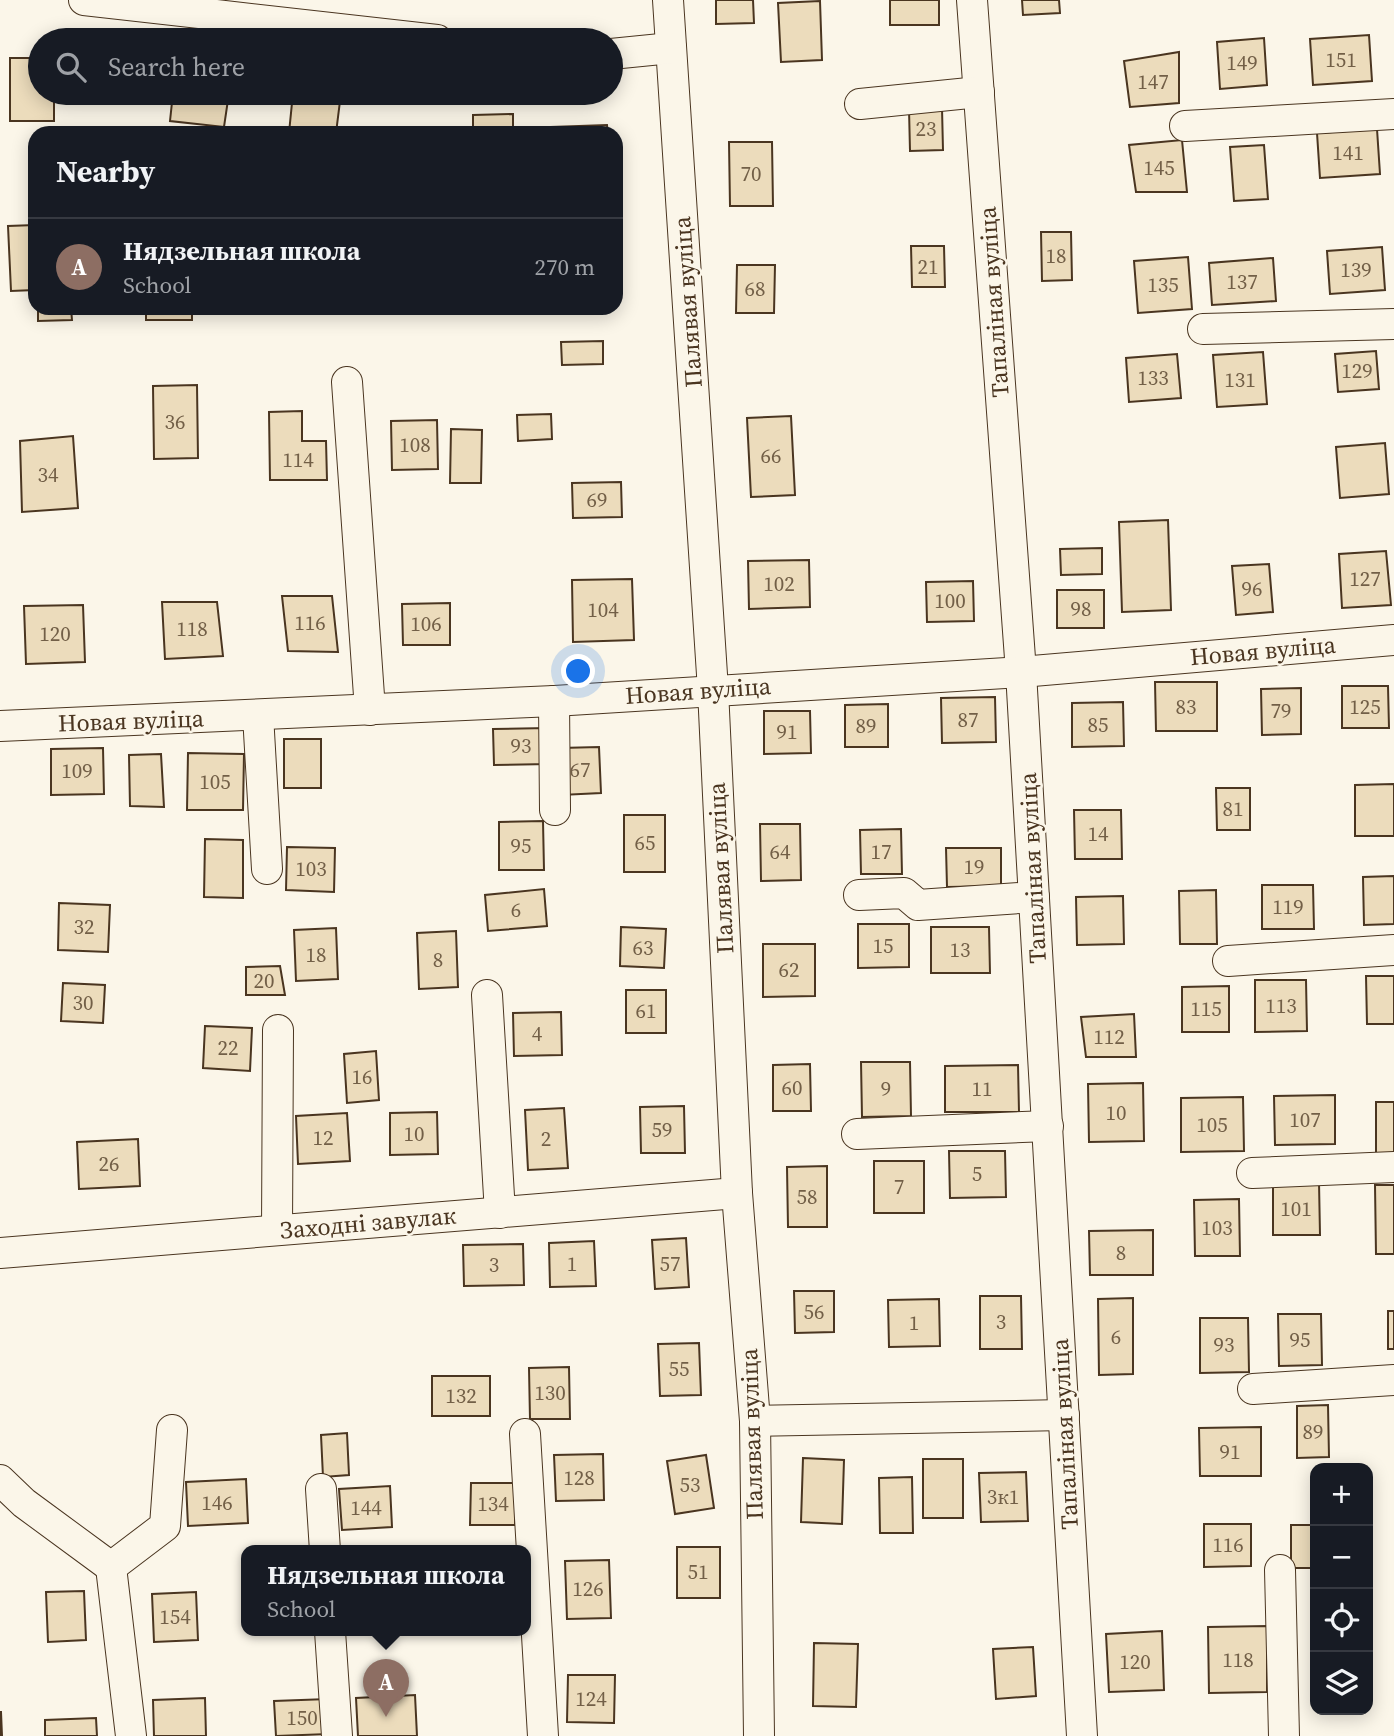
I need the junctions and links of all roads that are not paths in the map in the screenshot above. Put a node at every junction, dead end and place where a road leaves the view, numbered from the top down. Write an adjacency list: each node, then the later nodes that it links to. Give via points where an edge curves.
1 (84, 0): 4 (street)
2 (667, 0): 5 (street, Палявая вуліца)
3 (972, 0): 7 (street, Тапаліная вуліца)
4 (331, 28)
5 (671, 48): 6 (street); 16 (street, Палявая вуліца)
6 (623, 53)
7 (979, 92): 8 (street); 15 (street, Тапаліная вуліца)
8 (860, 104)
9 (1394, 114): 10 (street)
10 (1185, 126)
11 (1394, 324): 12 (street)
12 (1203, 329)
13 (347, 382): 18 (street)
14 (1394, 640): 15 (street, Новая вуліца)
15 (1021, 672): 16 (street, Новая вуліца); 24 (street, Тапаліная вуліца)
16 (713, 690): 17 (street, Новая вуліца); 33 (street, Палявая вуліца)
17 (554, 701): 18 (street, Новая вуліца); 21 (street)
18 (370, 710): 19 (street, Новая вуліца)
19 (258, 715): 20 (street, Новая вуліца); 22 (street)
20 (0, 726)
21 (555, 810)
22 (267, 869)
23 (859, 895): 24 (street, via 904,892 918,905)
24 (1034, 897): 29 (street, Тапаліная вуліца)
25 (1394, 950): 26 (street)
26 (1228, 961)
27 (487, 995): 34 (street)
28 (278, 1030): 35 (street)
29 (1048, 1126): 30 (street); 39 (street, Тапаліная вуліца)
30 (857, 1134)
31 (1394, 1167): 32 (street)
32 (1252, 1172)
33 (737, 1193): 34 (street, Заходні завулак); 40 (street, Палявая вуліца)
34 (500, 1213): 35 (street, Заходні завулак)
35 (277, 1230): 36 (street, Заходні завулак)
36 (0, 1253)
37 (1394, 1380): 38 (street)
38 (1253, 1389)
39 (1064, 1415): 40 (street); 55 (street, Тапаліная вуліца)
40 (755, 1421): 54 (street, Палявая вуліца)
41 (172, 1430): 48 (street, via 165,1526)
42 (524, 1434): 47 (street)
43 (0, 1480): 48 (street)
44 (321, 1489): 45 (street)
45 (325, 1545)
46 (531, 1545): 53 (street)
47 (531, 1545)
48 (111, 1567): 51 (street)
49 (1280, 1570): 56 (street)
50 (330, 1636): 52 (street)
51 (131, 1736)
52 (337, 1736)
53 (543, 1736)
54 (759, 1736)
55 (1082, 1736)
56 (1283, 1736)

